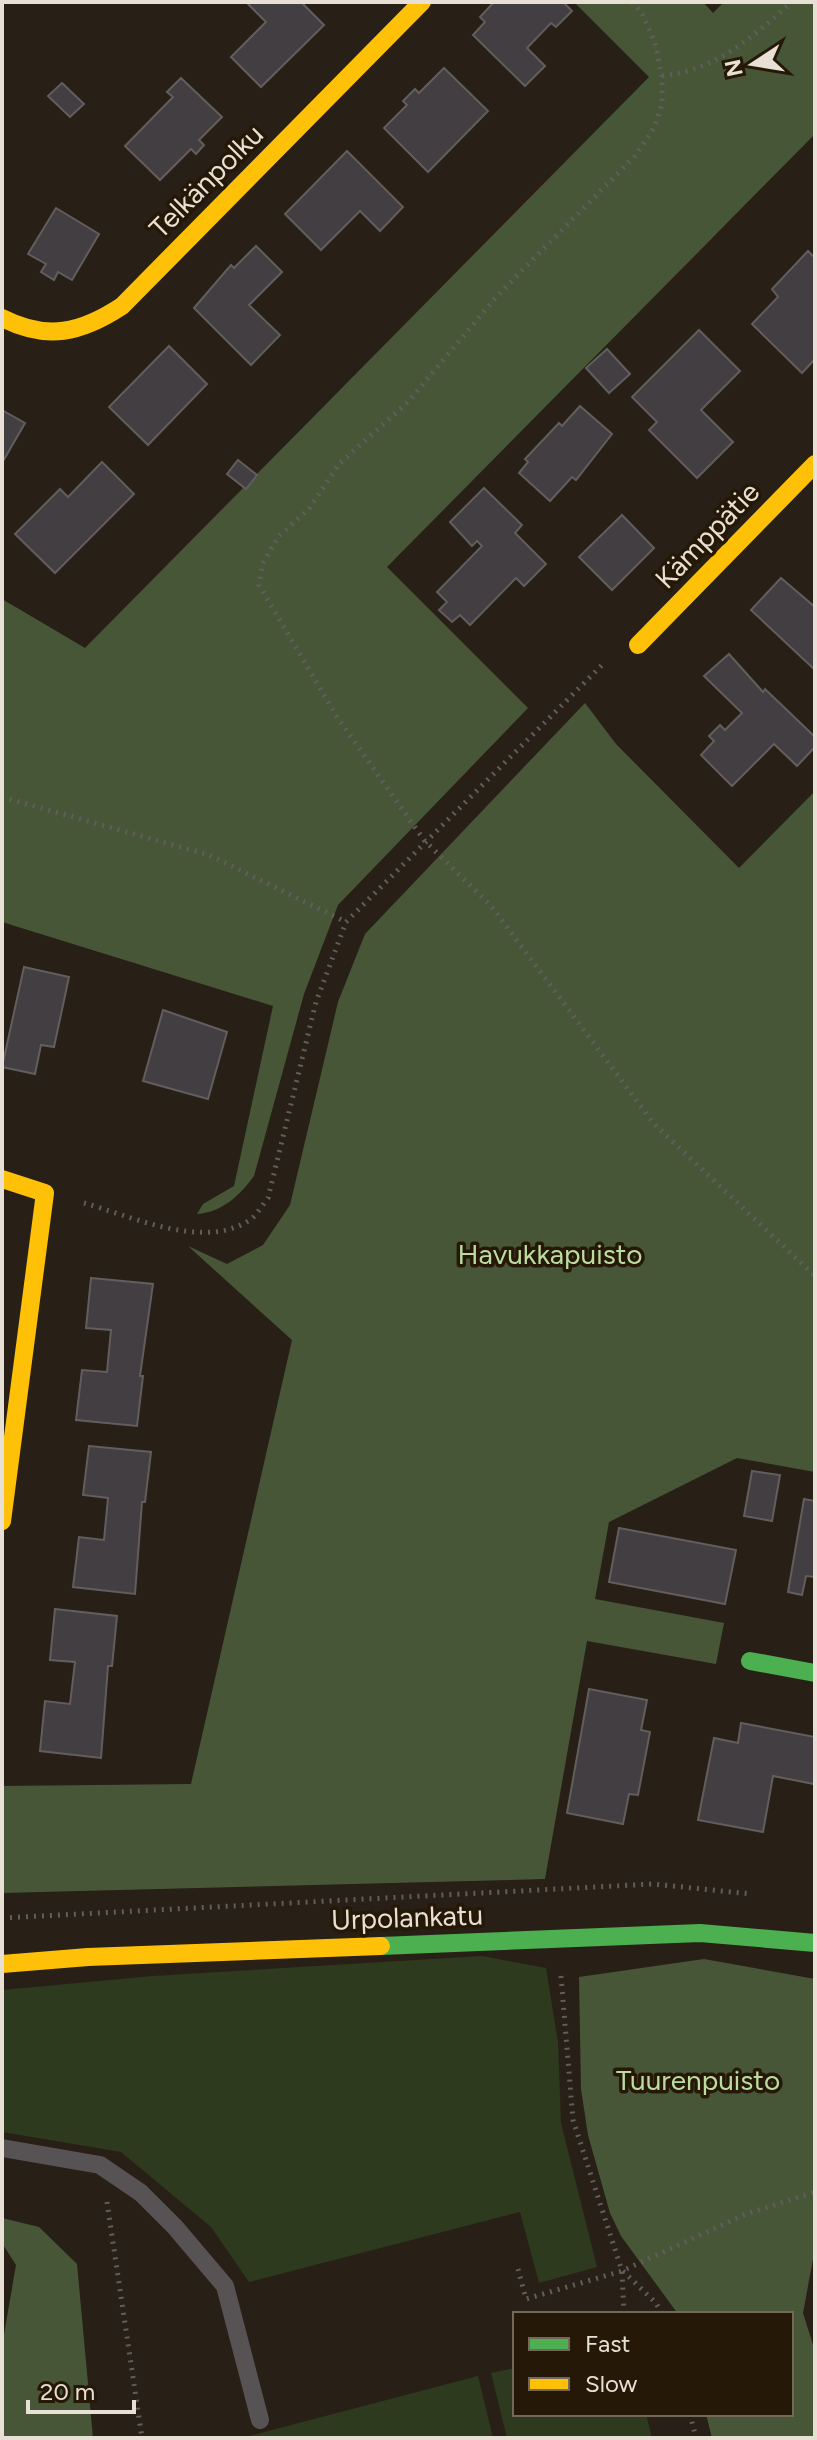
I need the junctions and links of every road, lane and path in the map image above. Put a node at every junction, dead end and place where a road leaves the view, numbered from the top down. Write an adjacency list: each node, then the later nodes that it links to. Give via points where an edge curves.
1 (422, 2): 5 (street, Telkänpolku, via 122,306 90,328 54,335 19,328)
2 (632, 2): 4 (path, via 655,43)
3 (792, 2): 4 (path, via 734,52 690,73)
4 (662, 76): 9 (path, via 662,104 654,128 635,156 497,296 408,402 339,464 263,563 259,585 272,612 337,717)
5 (2, 318)
6 (815, 464): 7 (street, Kämppätie)
7 (638, 645): 9 (path, via 619,647)
8 (2, 797): 10 (path, via 209,855)
9 (424, 840): 10 (path); 13 (path, via 492,907 654,1124)
10 (346, 922): 12 (path, via 316,1002 268,1198 249,1221 217,1233 175,1228)
11 (2, 1179): 12 (street)
12 (45, 1193): 14 (street)
13 (815, 1276)
14 (2, 1521)
15 (750, 1661): 16 (street)
16 (815, 1673)
17 (556, 1888): 18 (path, via 653,1884); 19 (path); 20 (path)
18 (765, 1896)
19 (2, 1918)
20 (560, 1939): 21 (street, Urpolankatu, via 700,1933); 22 (street, Urpolankatu); 27 (path, via 573,2120)
21 (815, 1943)
22 (2, 1964)
23 (2, 2148): 24 (lane)
24 (100, 2165): 31 (lane, via 141,2193 225,2286); 32 (path)
25 (815, 2192): 27 (path, via 746,2214)
26 (518, 2269): 27 (path, via 526,2299)
27 (622, 2271): 28 (path); 29 (path)
28 (624, 2312)
29 (661, 2312)
30 (690, 2416): 33 (path)
31 (260, 2420)
32 (142, 2438)
33 (696, 2438)

